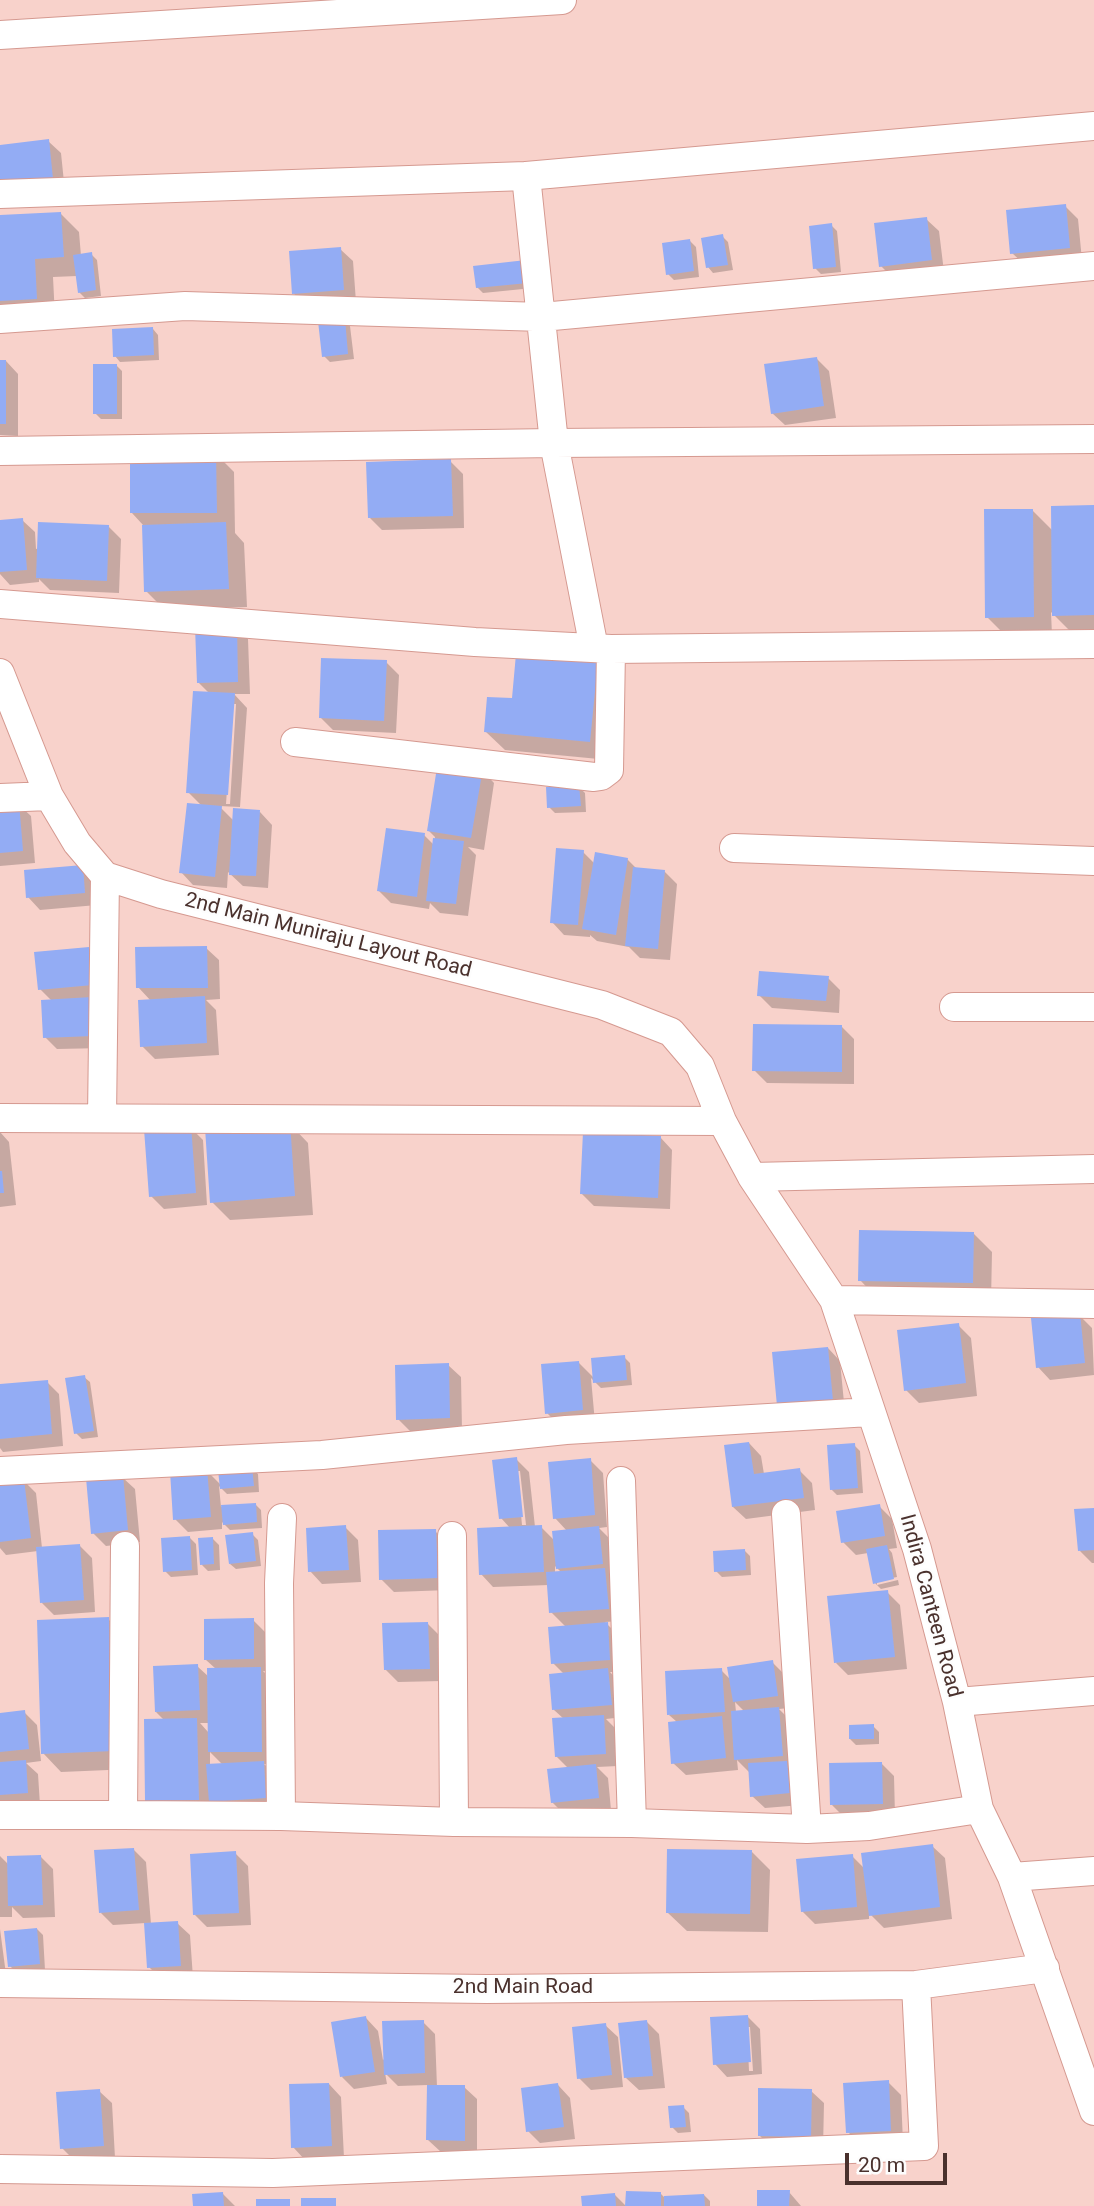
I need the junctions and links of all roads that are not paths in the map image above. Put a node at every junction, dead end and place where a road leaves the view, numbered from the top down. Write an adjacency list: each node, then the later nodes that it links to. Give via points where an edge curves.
1 (562, 0): 2 (street)
2 (0, 35)
3 (1094, 126): 4 (street)
4 (526, 176): 5 (street); 7 (street)
5 (0, 194)
6 (1094, 266): 7 (street)
7 (542, 317): 8 (street, via 186,306); 10 (street)
8 (0, 319)
9 (1094, 439): 10 (street)
10 (554, 443): 11 (street); 14 (street)
11 (0, 451)
12 (0, 604): 14 (street)
13 (1094, 644): 14 (street)
14 (602, 649): 16 (street, via 609,771 601,776)
15 (0, 673): 17 (street)
16 (295, 743)
17 (49, 796): 18 (street); 21 (street, via 77,844)
18 (0, 798)
19 (734, 848): 20 (street)
20 (1094, 861)
21 (105, 876): 25 (street); 26 (street, 2nd Main Muniraju Layout Road, via 174,898 602,1005 671,1032 700,1066)
22 (954, 1007): 23 (street)
23 (1094, 1007)
24 (0, 1118): 25 (street)
25 (102, 1118): 26 (street)
26 (722, 1121): 28 (street, Indira Canteen Road)
27 (1094, 1169): 28 (street)
28 (752, 1177): 29 (street, Indira Canteen Road)
29 (834, 1300): 30 (street); 31 (street, Indira Canteen Road)
30 (1094, 1304)
31 (870, 1412): 32 (street, via 566,1430 322,1455); 39 (street, Indira Canteen Road, via 917,1549)
32 (0, 1471)
33 (621, 1481): 45 (street)
34 (786, 1514): 46 (street)
35 (282, 1518): 43 (street)
36 (452, 1536): 44 (street)
37 (125, 1546): 42 (street)
38 (1094, 1691): 39 (street)
39 (957, 1702): 40 (street, Indira Canteen Road)
40 (979, 1809): 46 (street, via 869,1826); 48 (street, Indira Canteen Road)
41 (0, 1815): 42 (street)
42 (123, 1815): 43 (street)
43 (281, 1816): 44 (street)
44 (454, 1822): 45 (street)
45 (632, 1823): 46 (street)
46 (807, 1829)
47 (1094, 1871): 48 (street)
48 (1012, 1877): 49 (street, Indira Canteen Road)
49 (1045, 1968): 51 (street, 2nd Main Road); 52 (street, Indira Canteen Road)
50 (0, 1983): 51 (street, 2nd Main Road, via 460,1989)
51 (916, 1985): 53 (street, via 924,2146 273,2173)
52 (1094, 2111)
53 (0, 2169)

